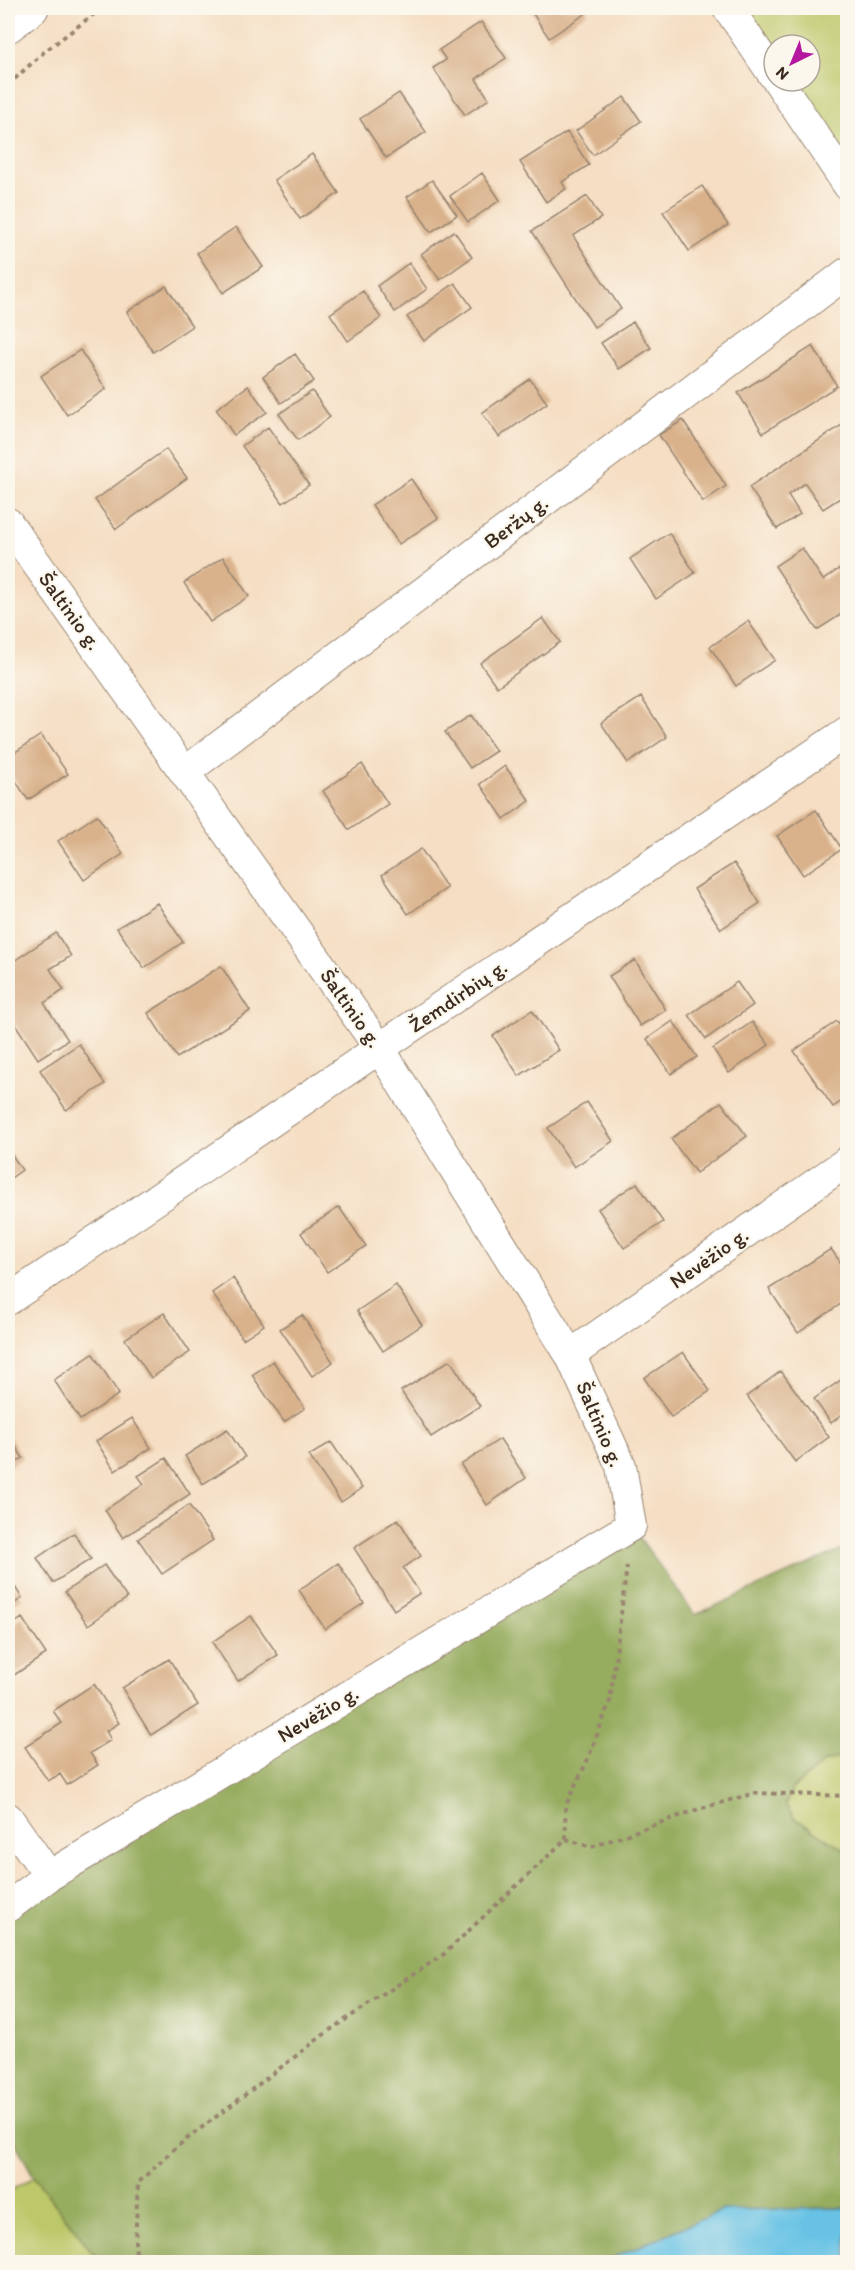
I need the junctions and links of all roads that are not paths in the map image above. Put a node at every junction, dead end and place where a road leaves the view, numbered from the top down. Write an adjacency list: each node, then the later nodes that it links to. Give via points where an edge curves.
1 (32, 8): 3 (street)
2 (728, 8): 4 (street)
3 (8, 26)
4 (762, 58)
5 (786, 93): 6 (street)
6 (848, 185)
7 (848, 272): 10 (street, Beržų g.)
8 (8, 523): 10 (street, Šaltinio g.)
9 (848, 731): 11 (street, Žemdirbių g.)
10 (186, 772): 11 (street, Šaltinio g.)
11 (380, 1049): 13 (street, Žemdirbių g.); 14 (street, Šaltinio g.)
12 (848, 1161): 14 (street, Nevėžio g.)
13 (8, 1300)
14 (570, 1355): 15 (street, Šaltinio g., via 621,1466)
15 (631, 1526): 17 (street, Nevėžio g.)
16 (8, 1818): 17 (street)
17 (50, 1876): 18 (street, Nevėžio g.)
18 (8, 1907)

